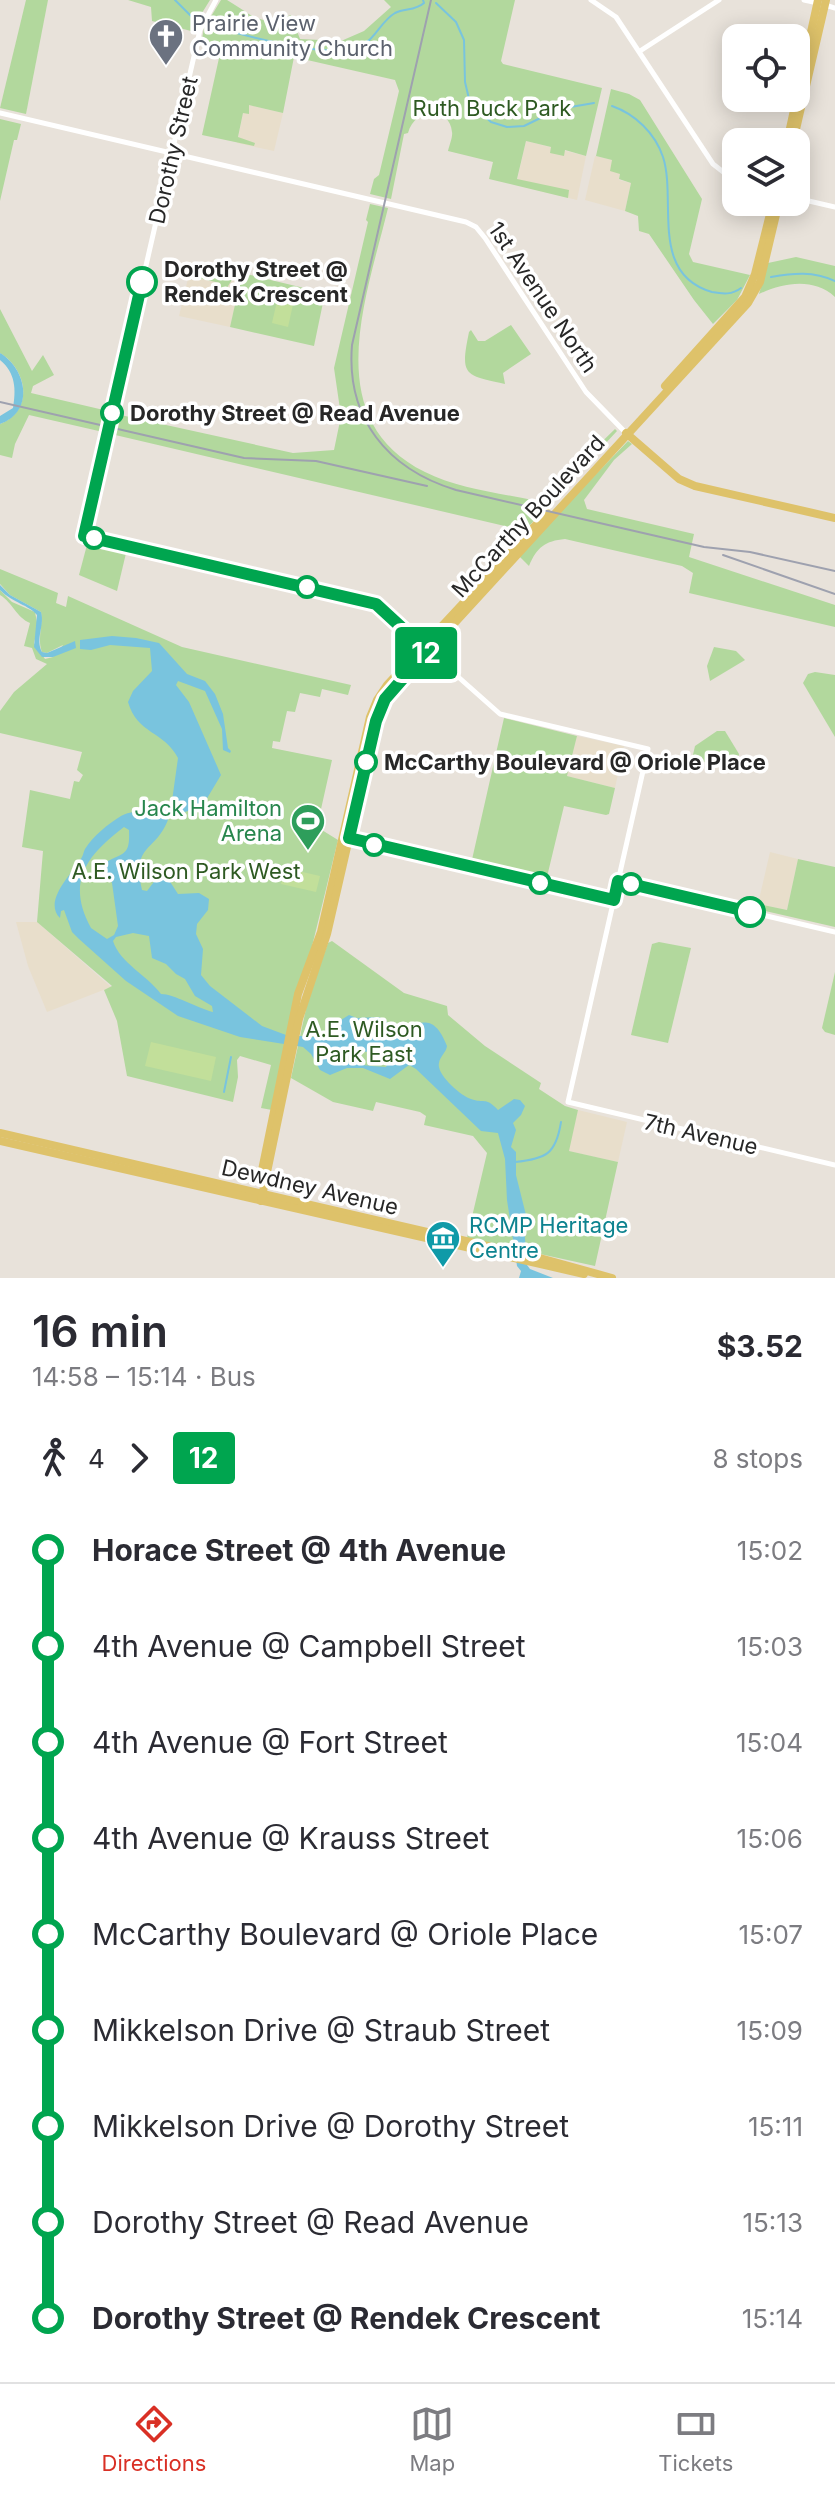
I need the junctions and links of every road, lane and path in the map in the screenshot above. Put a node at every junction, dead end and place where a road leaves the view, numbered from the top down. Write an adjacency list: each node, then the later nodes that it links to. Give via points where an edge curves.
1 (216, 0): 11 (street, Dorothy Street, via 200,30)
2 (591, 0): 7 (street, via 616,17)
3 (719, 0): 7 (street)
4 (804, 0): 5 (street)
5 (822, 2): 6 (street); 9 (main road); 10 (main road)
6 (835, 8)
7 (640, 51): 12 (street)
8 (1, 114): 11 (street, 1st Avenue North)
9 (790, 128)
10 (796, 128)
11 (172, 154): 17 (street, 1st Avenue North, via 476,227 586,392); 19 (street, Dorothy Street, via 84,536 376,604)
12 (722, 171)
13 (810, 201): 14 (street)
14 (835, 207)
15 (770, 216): 17 (main road, McCarthy Boulevard, via 745,297)
16 (776, 216): 17 (main road, McCarthy Boulevard, via 760,282 748,303)
17 (626, 433): 18 (main road, 1st Avenue North, via 679,479 695,486); 19 (main road, McCarthy Boulevard)
18 (835, 518)
19 (425, 649): 20 (main road, McCarthy Boulevard, via 377,700); 21 (street, via 500,714 648,749)
20 (346, 838): 22 (street); 24 (main road, McCarthy Boulevard, via 298,994)
21 (618, 881): 22 (street); 23 (street)
22 (614, 900): 30 (street, 7th Avenue, via 568,1102)
23 (835, 932)
24 (290, 1052): 25 (main road, McCarthy Boulevard); 26 (main road, McCarthy Boulevard)
25 (282, 1108): 26 (main road); 27 (main road, McCarthy Boulevard)
26 (274, 1115): 27 (main road); 31 (main road, McCarthy Boulevard)
27 (278, 1126): 31 (main road, McCarthy Boulevard)
28 (0, 1133): 31 (main road, Dewdney Avenue)
29 (0, 1141): 31 (main road, Dewdney Avenue)
30 (835, 1165)
31 (259, 1197): 32 (main road, Dewdney Avenue)
32 (609, 1278)

